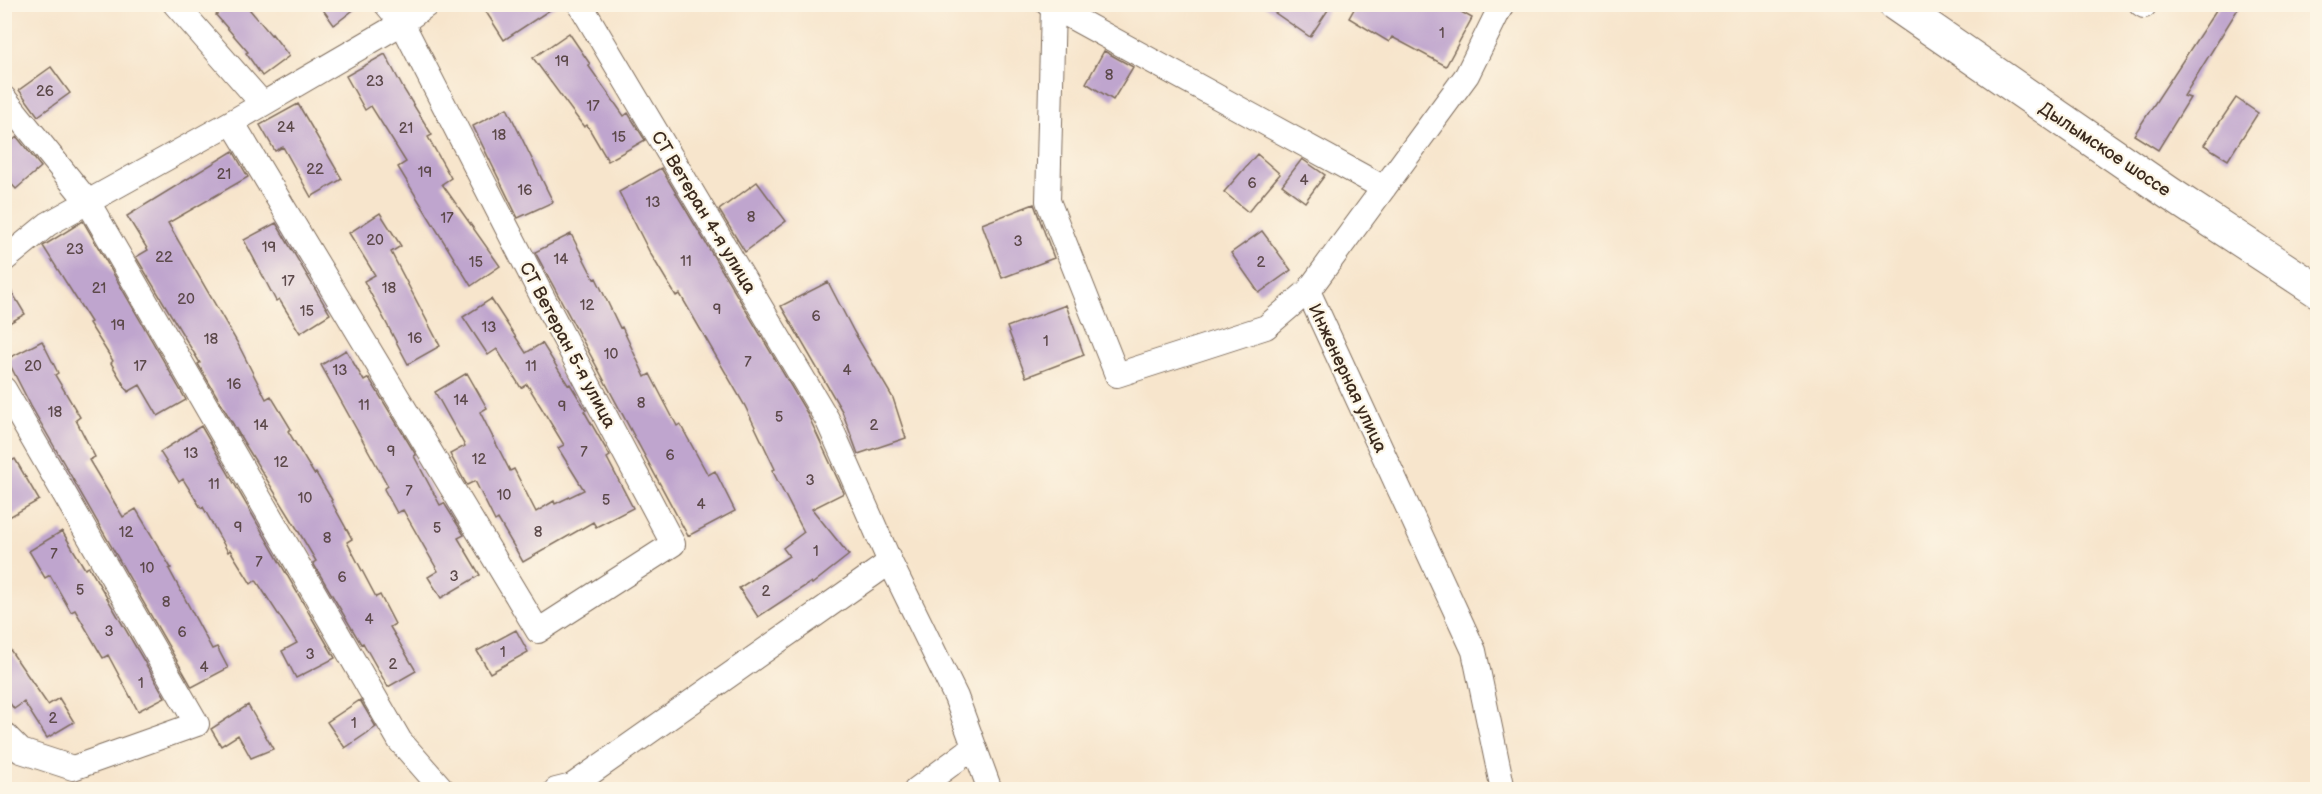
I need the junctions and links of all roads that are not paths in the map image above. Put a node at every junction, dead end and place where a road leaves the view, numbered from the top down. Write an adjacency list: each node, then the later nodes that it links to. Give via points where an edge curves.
1 (175, 4): 10 (street)
2 (386, 4): 8 (street, СТ Ветеран 5-я улица)
3 (428, 4): 8 (street)
4 (580, 4): 18 (street, СТ Ветеран 4-я улица, via 827,419)
5 (1895, 4): 16 (main road, Дылымское шоссе)
6 (1051, 5): 12 (street); 15 (street, via 1048,201 1118,375 1266,327)
7 (1495, 6): 12 (street, Инженерная улица, via 1467,75)
8 (402, 23): 10 (street); 11 (street, СТ Ветеран 5-я улица, via 673,544 538,631)
9 (4, 98): 13 (street)
10 (262, 103): 11 (street)
11 (232, 122): 13 (street)
12 (1384, 188): 15 (street, Инженерная улица)
13 (88, 202): 14 (street, via 48,224); 21 (street, via 400,741)
14 (4, 260)
15 (1308, 291): 25 (street, Инженерная улица, via 1474,651)
16 (2318, 291)
17 (4, 389): 19 (street, via 197,724 73,768 21,751)
18 (890, 562): 20 (street, СТ Ветеран 4-я улица, via 956,697); 22 (street, via 572,786)
19 (4, 734)
20 (974, 747): 23 (street); 24 (street, СТ Ветеран 4-я улица)
21 (443, 789)
22 (556, 789)
23 (916, 789)
24 (990, 789)
25 (1503, 789)

